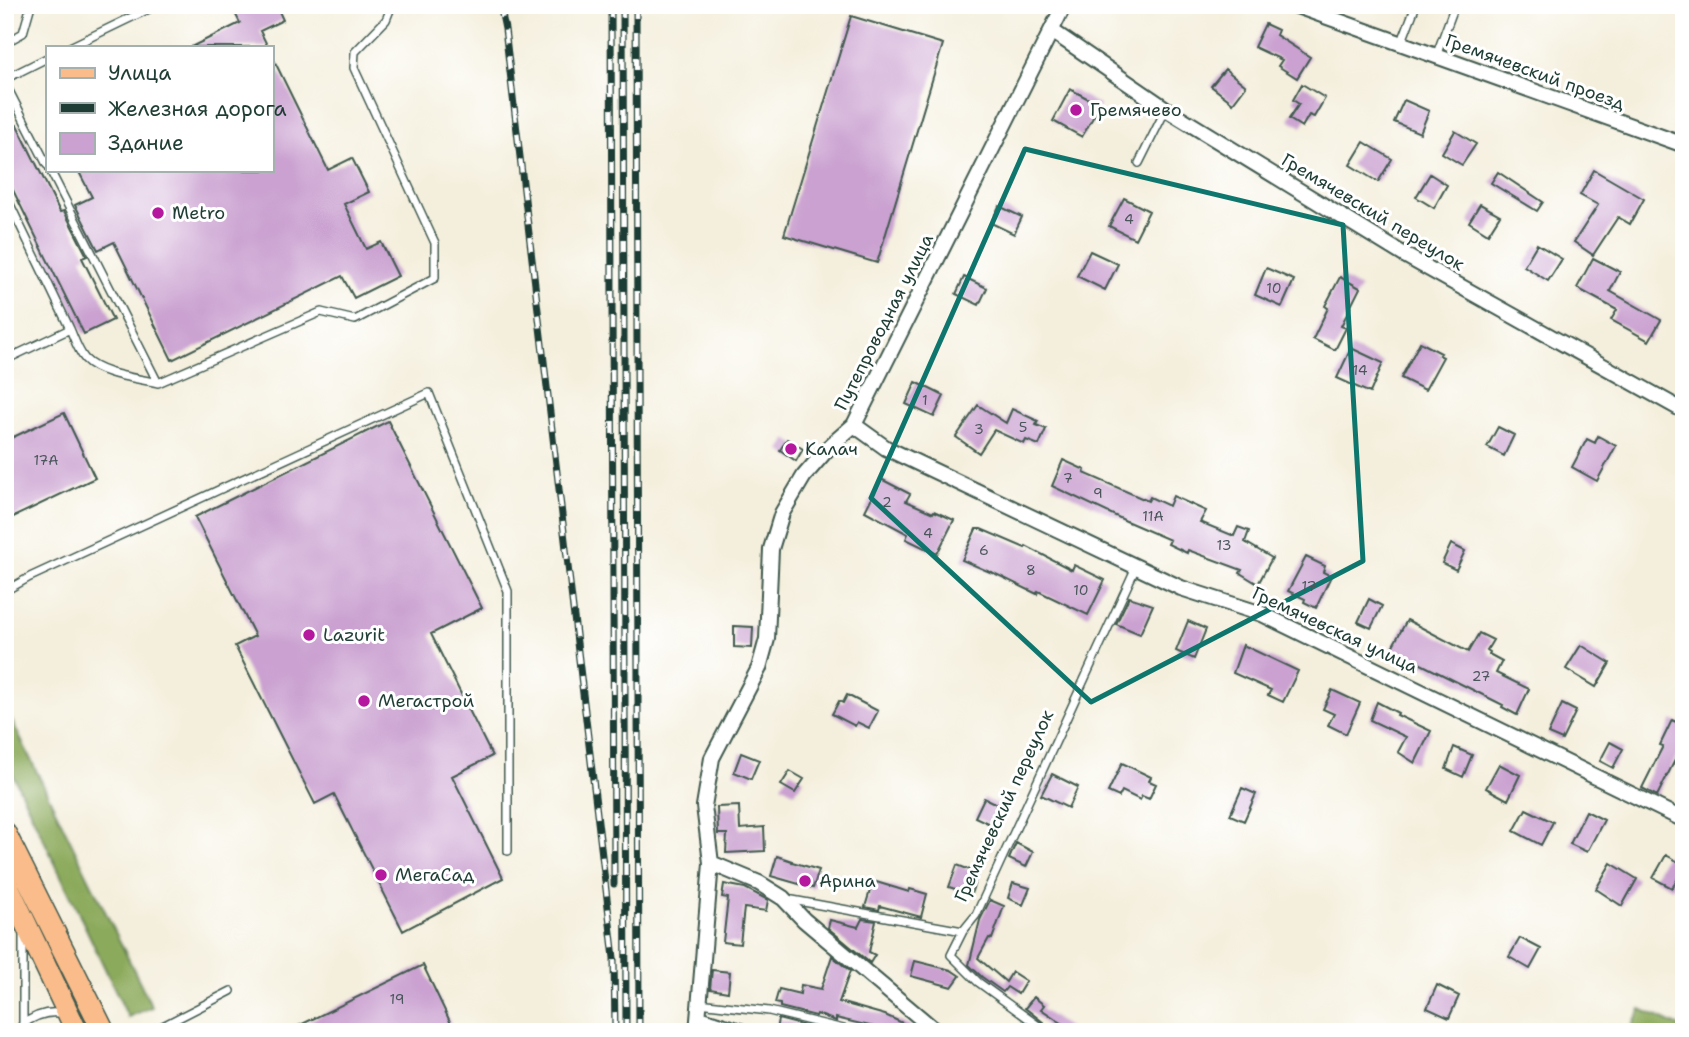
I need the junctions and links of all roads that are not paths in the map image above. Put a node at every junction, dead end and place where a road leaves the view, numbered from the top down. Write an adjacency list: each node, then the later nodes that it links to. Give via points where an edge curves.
1 (31, 5): 9 (lane, via 23,33)
2 (157, 5): 11 (lane)
3 (392, 5): 23 (lane, via 386,20 355,52 354,68 435,243 435,278 355,320 321,312)
4 (1064, 5): 8 (street, Путепроводная улица)
5 (1294, 5): 10 (street, Гремячевский проезд)
6 (1416, 5): 10 (lane)
7 (1455, 5): 12 (lane)
8 (1052, 31): 15 (street, Гремячевский переулок); 25 (street, Путепроводная улица)
9 (5, 44)
10 (1401, 44): 12 (street, Гремячевский проезд)
11 (72, 46)
12 (1436, 57): 16 (street, Гремячевский проезд)
13 (46, 59): 14 (lane)
14 (5, 81): 17 (lane)
15 (1166, 108): 18 (lane); 24 (street, Гремячевский переулок, via 1406,256)
16 (1684, 145)
17 (46, 163)
18 (1139, 163)
19 (51, 172): 23 (lane)
20 (5, 194): 21 (lane)
21 (70, 329): 22 (lane); 23 (lane, via 92,366)
22 (5, 360)
23 (158, 383)
24 (1684, 411)
25 (854, 425): 26 (street, Гремячевская улица, via 886,448); 31 (street, Путепроводная улица, via 804,476 782,513 771,549 767,639 759,668 712,758 704,806)
26 (1136, 567): 28 (street, Гремячевская улица, via 1262,614); 35 (lane, Гремячевский переулок, via 976,915)
27 (5, 591): 30 (lane, via 429,393 508,591)
28 (1684, 820)
29 (5, 833): 41 (main road)
30 (508, 851)
31 (711, 863): 33 (street); 37 (street, Путепроводная улица)
32 (5, 880): 34 (main road)
33 (783, 898): 35 (lane); 45 (street)
34 (24, 919): 38 (main road); 40 (lane)
35 (962, 931): 39 (lane, via 951,955 978,982)
36 (231, 991): 42 (lane)
37 (698, 1018): 43 (street); 44 (lane, via 769,1011)
38 (73, 1024): 40 (lane, via 61,1013 50,1012)
39 (1040, 1027)
40 (22, 1028)
41 (104, 1032)
42 (150, 1032)
43 (744, 1032)
44 (856, 1032)
45 (937, 1032)

